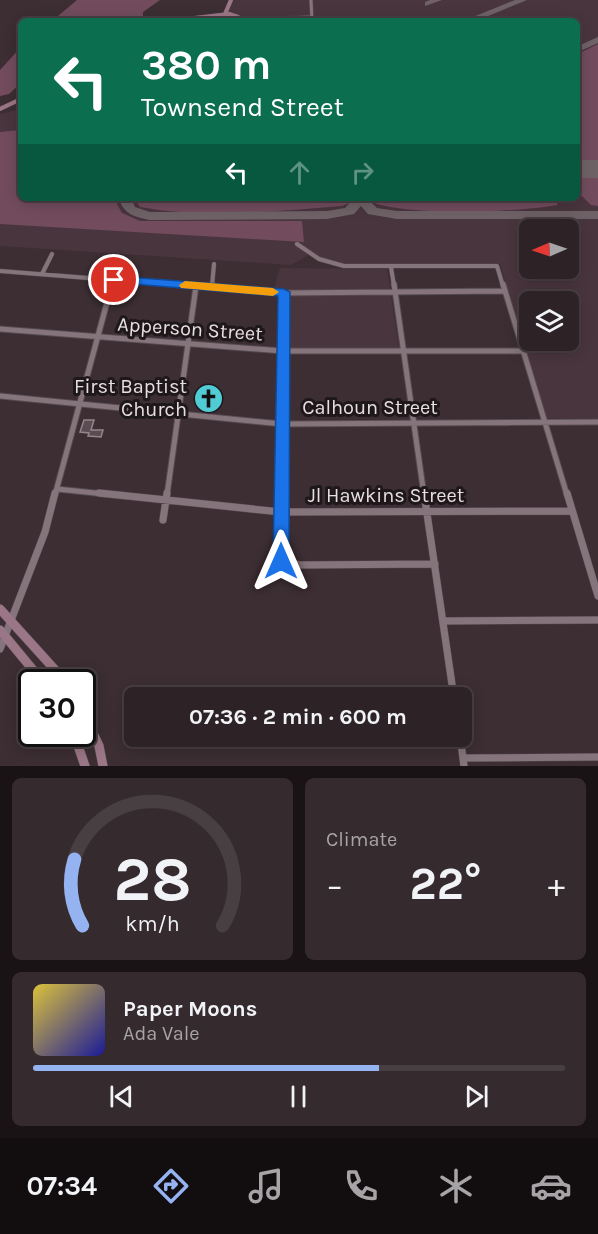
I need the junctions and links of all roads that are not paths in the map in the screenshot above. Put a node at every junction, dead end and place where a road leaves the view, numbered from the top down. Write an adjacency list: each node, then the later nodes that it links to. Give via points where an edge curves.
1 (231, 0): 3 (main road)
2 (311, 0): 8 (street)
3 (230, 6): 4 (main road); 5 (main road)
4 (223, 16): 5 (main road); 6 (main road)
5 (235, 16): 7 (street)
6 (195, 18)
7 (286, 18)
8 (312, 18)
9 (18, 100): 10 (main road)
10 (0, 109)
11 (297, 244): 14 (street, via 332,264)
12 (52, 254): 16 (street)
13 (214, 264): 19 (street)
14 (391, 267): 20 (street, via 497,266); 22 (street)
15 (0, 271): 16 (street)
16 (42, 274): 17 (street)
17 (114, 280): 18 (street); 24 (street)
18 (196, 286): 19 (street); 26 (street)
19 (212, 287): 21 (street)
20 (504, 291): 22 (street); 25 (street)
21 (284, 292): 22 (street); 27 (street)
22 (395, 292): 28 (street)
23 (0, 329): 24 (street, Apperson Street)
24 (98, 337): 26 (street, Apperson Street); 32 (street)
25 (519, 338)
26 (188, 344): 27 (street, Apperson Street); 33 (street)
27 (283, 351): 28 (street, Apperson Street); 37 (street)
28 (404, 351): 29 (street, Apperson Street); 36 (street)
29 (519, 351)
30 (523, 351): 34 (street)
31 (0, 396): 32 (street, Calhoun Street)
32 (80, 404): 33 (street, Calhoun Street); 38 (street)
33 (178, 414): 37 (street, Calhoun Street); 39 (street)
34 (545, 422): 35 (street, Calhoun Street); 36 (street, Calhoun Street); 42 (street)
35 (598, 422)
36 (414, 423): 37 (street, Calhoun Street); 41 (street)
37 (282, 424): 40 (street)
38 (57, 489): 39 (street, Jl Hawkins Street); 48 (street, via 37,556)
39 (166, 500): 40 (street, Jl Hawkins Street); 43 (street)
40 (281, 512): 41 (street, Jl Hawkins Street); 44 (street, via 280,559 290,565)
41 (427, 512): 42 (street, Jl Hawkins Street); 44 (street)
42 (572, 512): 45 (street)
43 (163, 520)
44 (435, 564): 49 (street)
45 (598, 596)
46 (0, 609): 48 (main road)
47 (598, 620): 49 (street)
48 (11, 621): 50 (street); 53 (main road)
49 (443, 621): 54 (street)
50 (3, 633): 51 (street); 52 (main road)
51 (0, 649)
52 (32, 669)
53 (54, 669)
54 (452, 687)
55 (96, 740): 61 (main road)
56 (78, 747): 60 (main road)
57 (462, 747): 59 (street)
58 (598, 757): 59 (street)
59 (464, 762)
60 (85, 766)
61 (103, 766)

